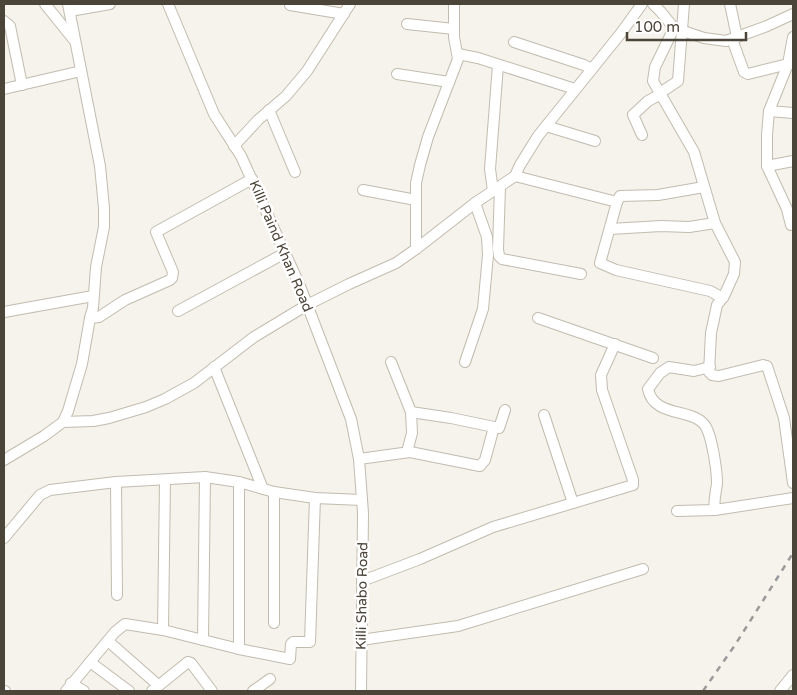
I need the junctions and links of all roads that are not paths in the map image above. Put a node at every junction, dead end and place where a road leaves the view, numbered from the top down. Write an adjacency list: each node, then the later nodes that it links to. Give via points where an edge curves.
1 (45, 4): 20 (street)
2 (110, 4): 11 (street)
3 (168, 4): 39 (street, Killi Paind Khan Road, via 214,114)
4 (350, 4): 12 (street)
5 (454, 4): 16 (street)
6 (642, 4): 25 (street)
7 (653, 4): 17 (street)
8 (684, 4): 17 (street)
9 (730, 4): 19 (street)
10 (290, 5): 12 (street)
11 (69, 7): 20 (street)
12 (344, 14): 33 (street, via 308,71)
13 (793, 14): 19 (street)
14 (4, 21): 29 (street, via 10,26)
15 (407, 24): 16 (street)
16 (454, 29): 22 (street, via 454,46)
17 (677, 29): 19 (street, via 704,38 726,41); 32 (street, via 655,67 653,81); 32 (street, via 678,81)
18 (793, 37): 23 (street)
19 (734, 38): 23 (street, via 744,72 748,74)
20 (75, 41): 26 (street)
21 (514, 42): 25 (street)
22 (458, 54): 24 (street); 28 (street)
23 (791, 64): 34 (street)
24 (498, 65): 30 (street); 46 (street, via 490,168)
25 (592, 69): 30 (street)
26 (81, 71): 29 (street); 57 (street, via 100,166 104,208)
27 (398, 74): 28 (street)
28 (449, 82): 48 (street, via 420,165)
29 (22, 85): 31 (street)
30 (576, 89): 36 (street)
31 (4, 90)
32 (661, 94): 37 (street, via 633,115); 45 (street, via 694,152)
33 (269, 110): 39 (street); 42 (street)
34 (769, 112): 35 (street); 41 (street)
35 (793, 113)
36 (546, 126): 38 (street); 43 (street)
37 (642, 135)
38 (595, 141)
39 (234, 146): 44 (street, Killi Paind Khan Road)
40 (793, 161): 41 (street)
41 (767, 166): 52 (street)
42 (295, 172)
43 (515, 176): 46 (street); 49 (street)
44 (252, 179): 55 (street, Killi Paind Khan Road); 62 (street, via 156,232 173,272 170,280 125,300 98,317)
45 (704, 187): 49 (street, via 620,196); 51 (street)
46 (497, 189): 50 (street); 56 (street, via 499,256)
47 (363, 190): 48 (street)
48 (416, 200): 54 (street)
49 (616, 202): 53 (street)
50 (475, 203): 54 (street); 67 (street, via 487,237 488,255 483,309)
51 (715, 223): 53 (street); 58 (street, via 735,262 734,274)
52 (791, 225)
53 (610, 229): 58 (street, via 600,263 616,270 710,291)
54 (416, 249): 59 (street, via 396,264)
55 (285, 254): 59 (street, Killi Paind Khan Road); 60 (street)
56 (581, 274)
57 (93, 296): 61 (street); 62 (street)
58 (723, 298): 69 (street, via 717,305 711,333)
59 (307, 305): 68 (street, via 254,337); 76 (street, Killi Paind Khan Road, via 351,419)
60 (178, 311)
61 (4, 312)
62 (90, 318): 73 (street, via 82,364)
63 (538, 318): 64 (street)
64 (615, 344): 65 (street); 88 (street, via 601,375 602,390 633,485)
65 (653, 358)
66 (391, 362): 71 (street)
67 (465, 362)
68 (214, 367): 73 (street, via 194,383 146,407 93,421); 83 (street)
69 (710, 367): 82 (street, via 709,372 719,376 767,366 784,418); 90 (street, via 694,370 669,367 648,389 658,406 701,421 706,427 716,463)
70 (506, 410): 74 (street, via 499,428)
71 (411, 412): 74 (street); 75 (street, via 412,433)
72 (544, 415): 88 (street)
73 (63, 422): 77 (street)
74 (494, 428): 75 (street, via 485,460 480,466)
75 (407, 452): 76 (street)
76 (359, 459): 87 (street, Killi Paind Khan Road)
77 (4, 460)
78 (205, 477): 79 (street); 81 (street); 97 (street)
79 (165, 480): 80 (street); 96 (street)
80 (116, 482): 91 (street, via 50,490 40,495); 94 (street)
81 (239, 482): 83 (street); 100 (street)
82 (793, 483)
83 (263, 489): 84 (street)
84 (274, 492): 85 (street); 95 (street)
85 (315, 498): 87 (street); 100 (street, via 310,642 293,642 290,659)
86 (793, 498): 90 (street)
87 (362, 500): 93 (street, Killi Shabo Road)
88 (573, 504): 93 (street, via 493,527)
89 (677, 510): 90 (street)
90 (715, 510)
91 (4, 538)
92 (643, 569): 98 (street, via 458,626)
93 (362, 581): 98 (street, Killi Shabo Road)
94 (118, 595)
95 (274, 623)
96 (162, 630): 97 (street); 99 (street, via 125,624)
97 (203, 640): 100 (street)
98 (361, 640): 110 (street, Killi Shabo Road)
99 (108, 641): 101 (street); 105 (street)
100 (239, 649)
101 (90, 662): 104 (street); 107 (street)
102 (793, 675): 111 (street)
103 (270, 679): 109 (street)
104 (68, 687): 106 (street)
105 (155, 688): 108 (street, via 188,662)
106 (84, 691)
107 (129, 691)
108 (212, 691)
109 (253, 691)
110 (361, 691)
111 (780, 691)

